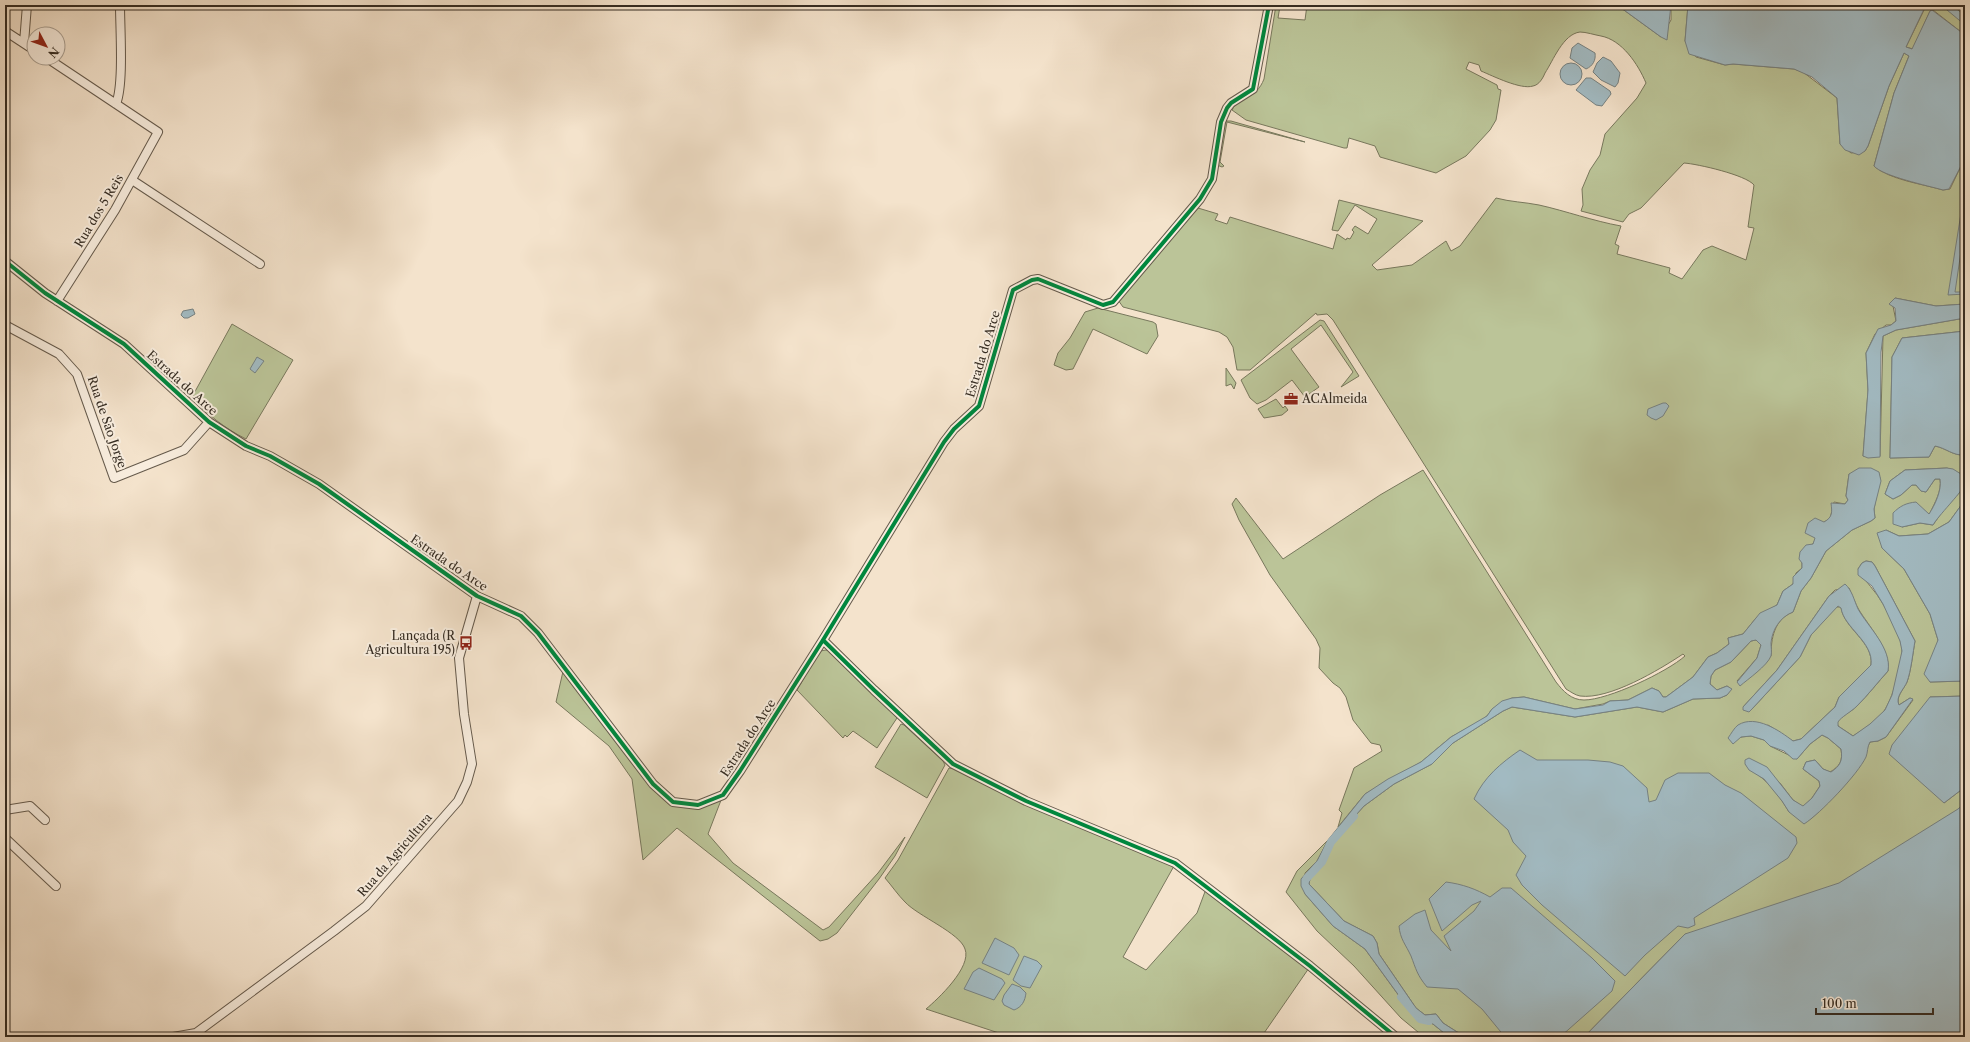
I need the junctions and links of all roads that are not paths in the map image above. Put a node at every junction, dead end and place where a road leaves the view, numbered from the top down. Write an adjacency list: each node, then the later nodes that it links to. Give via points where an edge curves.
1 (28, 5): 5 (street)
2 (120, 5): 7 (street, via 120,82)
3 (1269, 5): 15 (street, Estrada do Arce, via 1253,89 1227,108 1221,122 1212,179 1200,199 1113,302 1103,305 1038,279 1013,290 978,406 944,442)
4 (5, 31): 5 (street)
5 (24, 43)
6 (59, 66): 7 (street)
7 (116, 104): 8 (street, Rua dos 5 Reis, via 158,132)
8 (132, 180): 10 (street); 11 (street, Rua dos 5 Reis)
9 (5, 261): 11 (street, Estrada do Arce)
10 (260, 264)
11 (57, 301): 13 (street, Estrada do Arce, via 124,344)
12 (5, 325): 13 (street, Rua de São Jorge, via 59,354 77,374 114,478 184,450)
13 (209, 422): 14 (street, Estrada do Arce, via 246,446 270,456 319,484)
14 (477, 596): 15 (street, Estrada do Arce, via 521,616 538,633 653,784 674,802 698,805 723,795); 20 (street, Rua da Agricultura, via 459,658 472,764 458,801 366,906 196,1033)
15 (823, 640): 21 (street, via 953,764 1026,801 1175,863 1298,956)
16 (5, 810): 17 (street, via 30,806)
17 (45, 820)
18 (5, 838): 19 (street)
19 (56, 886)
20 (173, 1037)
21 (1396, 1037)

